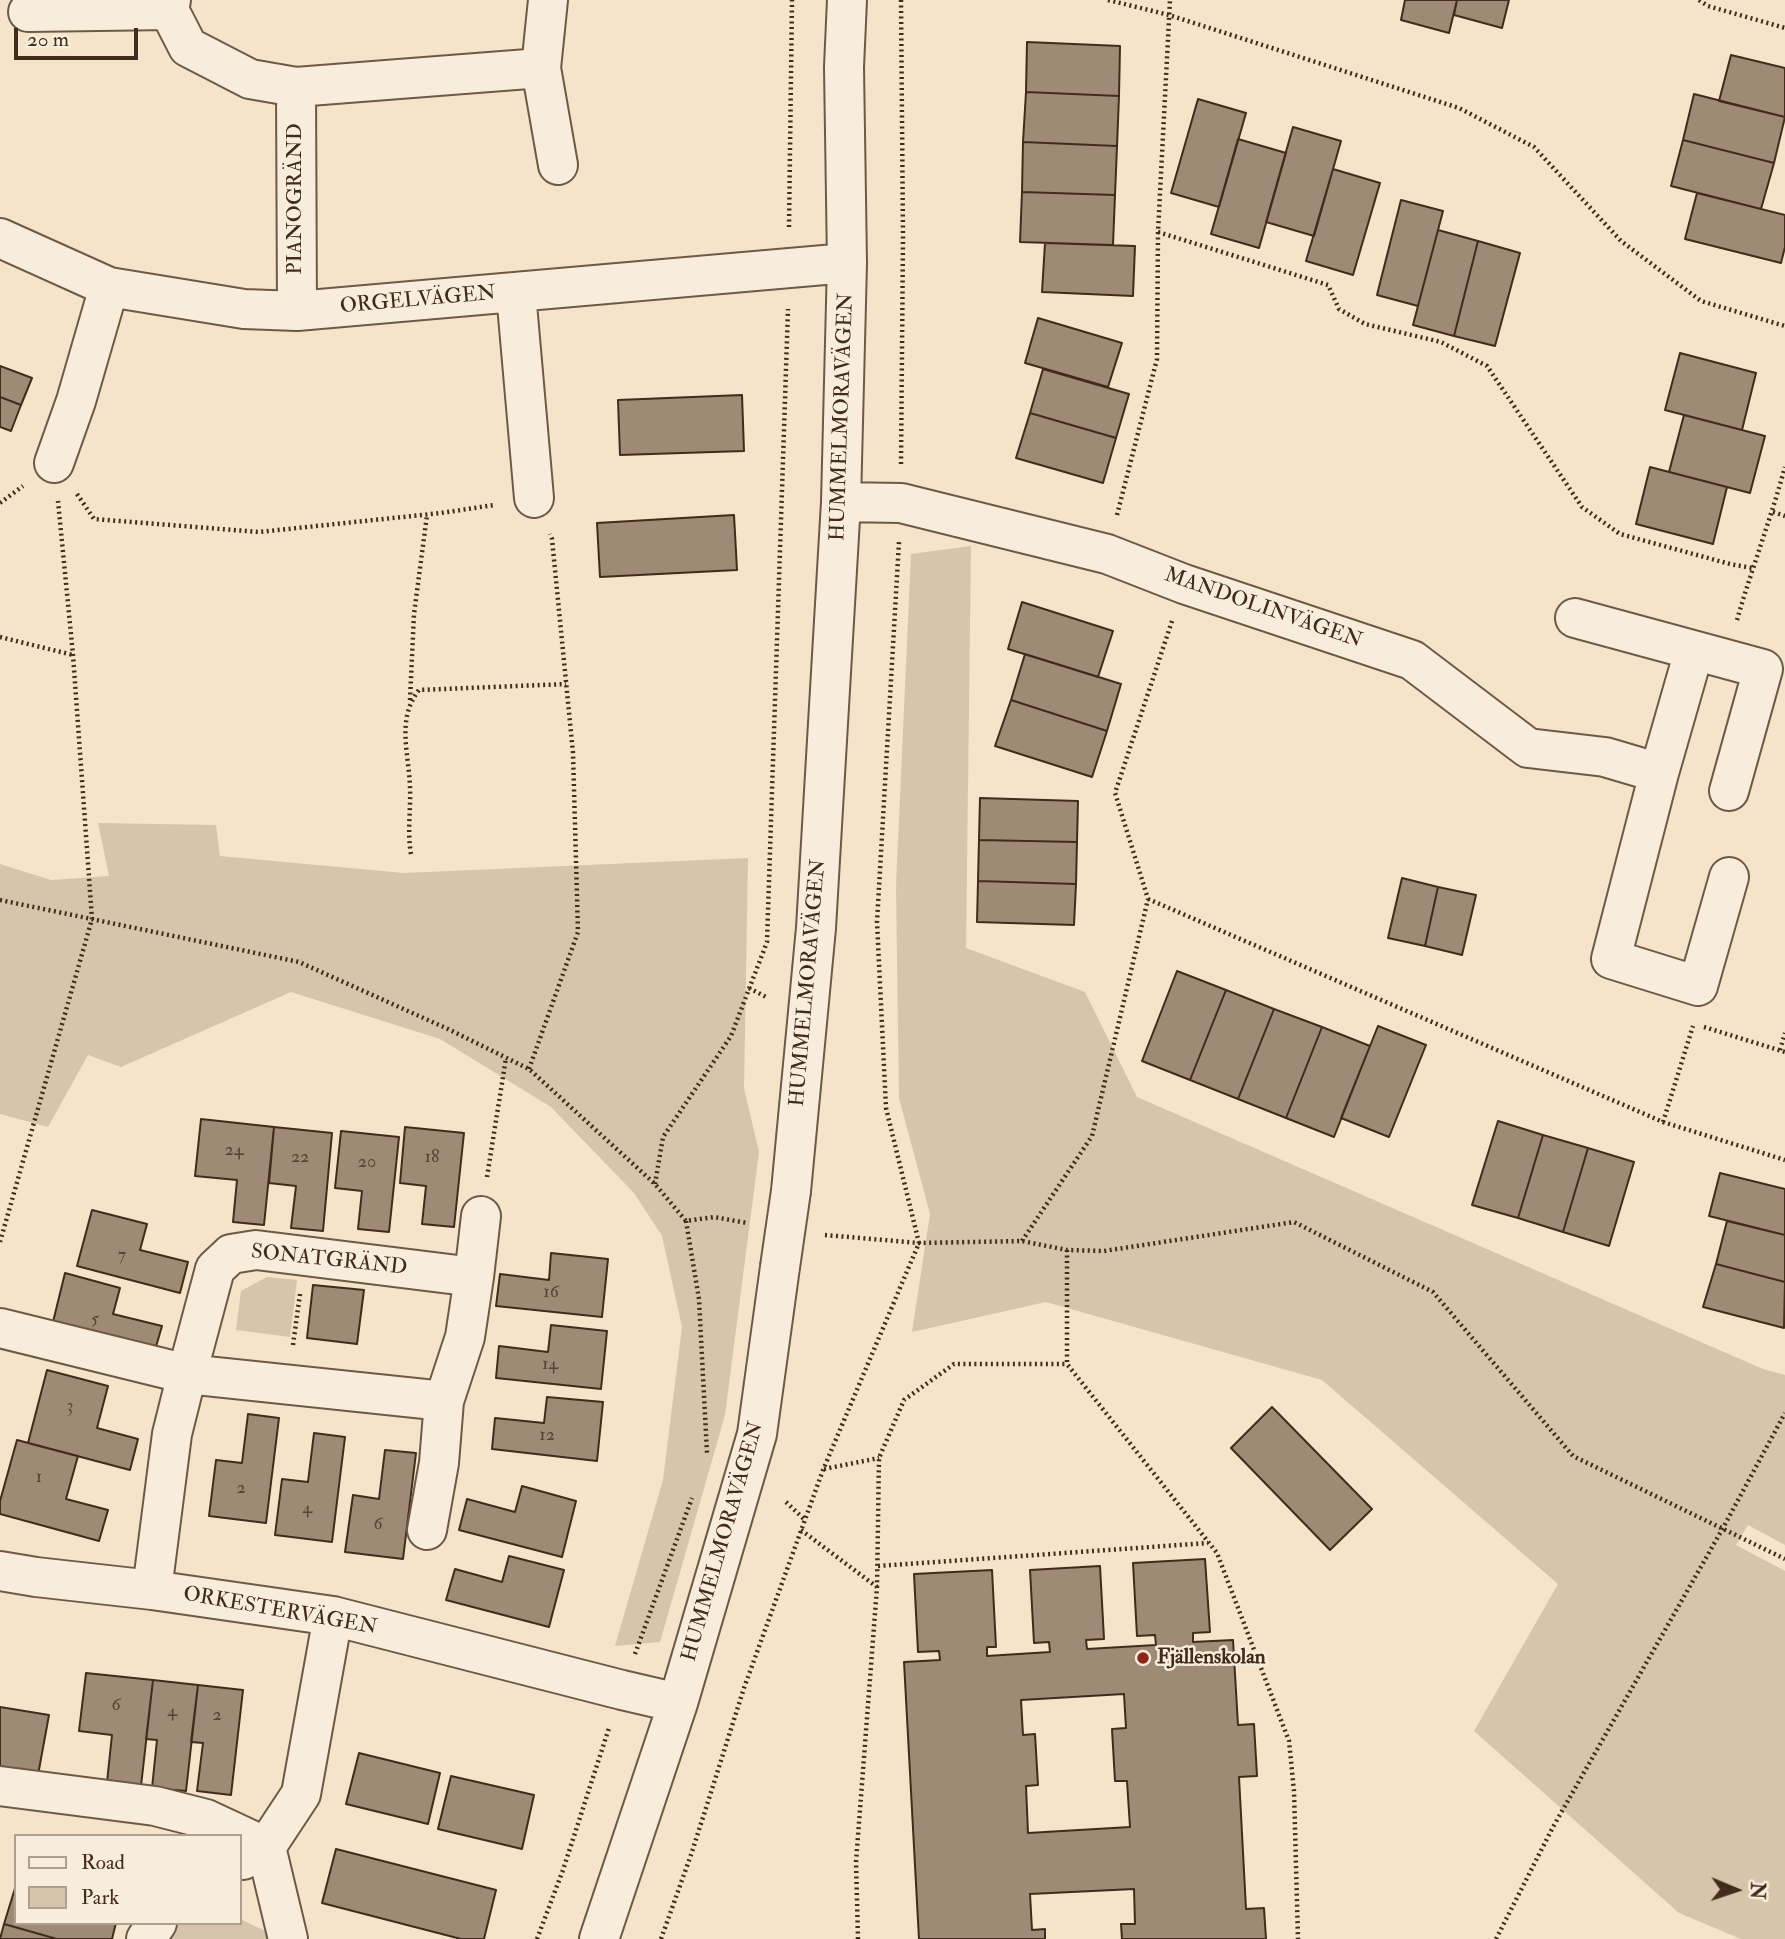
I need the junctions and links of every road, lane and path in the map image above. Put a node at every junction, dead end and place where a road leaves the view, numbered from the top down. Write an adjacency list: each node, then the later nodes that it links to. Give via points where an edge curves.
1 (548, 0): 11 (street)
2 (792, 0): 17 (path)
3 (847, 0): 16 (street, HUMMELMORAVÄGEN)
4 (1108, 0): 9 (path)
5 (1170, 0): 9 (path)
6 (1699, 0): 10 (path)
7 (170, 5): 8 (street); 12 (street, via 188,47 250,79)
8 (28, 12)
9 (1169, 15): 14 (path); 21 (path, via 1459,107 1534,147 1621,241 1701,301)
10 (1785, 28)
11 (541, 68): 12 (street); 13 (street)
12 (296, 87): 20 (street, PIANOGRÄND)
13 (558, 165)
14 (1158, 232): 29 (path, via 1157,359); 30 (path, via 1328,285 1339,309 1365,324 1441,342 1487,366 1582,508 1620,534)
15 (0, 238): 18 (street, ORGELVÄGEN)
16 (848, 263): 17 (street, ORGELVÄGEN); 25 (street, HUMMELMORAVÄGEN)
17 (789, 268): 19 (street, ORGELVÄGEN); 51 (path, via 767,942 731,1036 663,1137)
18 (109, 287): 20 (street, ORGELVÄGEN, via 244,309); 22 (street)
19 (516, 293): 20 (street, ORGELVÄGEN); 24 (street)
20 (297, 311)
21 (1785, 324)
22 (54, 463): 27 (path, via 94,519 259,532); 34 (path)
23 (1785, 467): 26 (path)
24 (534, 498): 27 (path); 36 (path, via 552,539)
25 (841, 502): 29 (street, MANDOLINVÄGEN, via 901,503); 84 (street, HUMMELMORAVÄGEN, bridge, via 816,928 791,1191 757,1434)
26 (1772, 512): 28 (path); 30 (path)
27 (427, 514): 37 (path, via 414,614)
28 (1785, 516)
29 (1107, 554): 31 (street, MANDOLINVÄGEN)
30 (1752, 568): 35 (path)
31 (1184, 583): 38 (street, MANDOLINVÄGEN, via 1412,660 1528,748 1605,757); 42 (path, via 1115,793)
32 (1575, 618): 35 (street)
33 (0, 637): 34 (path)
34 (73, 654): 44 (path)
35 (1710, 656): 38 (street); 39 (street, via 1763,669)
36 (566, 684): 37 (path, via 418,690); 48 (path, via 573,753 578,932)
37 (410, 701): 40 (path, via 404,739)
38 (1659, 773): 41 (street, via 1611,959 1698,986)
39 (1729, 791)
40 (411, 854)
41 (1729, 877)
42 (1148, 899): 49 (path); 56 (path, via 1092,1136)
43 (0, 901): 44 (path)
44 (92, 919): 47 (path, via 299,962); 57 (path)
45 (1785, 1033): 46 (path)
46 (1783, 1051): 49 (path, via 1693,1024)
47 (506, 1058): 48 (path); 52 (path)
48 (529, 1069): 51 (path)
49 (1663, 1122): 50 (path)
50 (1785, 1160)
51 (655, 1184): 53 (path)
52 (481, 1216): 60 (street)
53 (686, 1221): 54 (path, via 714,1217); 67 (path, via 699,1299)
54 (754, 1224)
55 (819, 1234): 56 (path, via 919,1243)
56 (1022, 1241): 58 (path)
57 (0, 1242)
58 (1067, 1250): 62 (path); 73 (path, via 1104,1251 1294,1222 1433,1292 1573,1456)
59 (304, 1255): 60 (street, SONATGRÄND); 63 (street, SONATGRÄND, via 243,1252 231,1254 215,1269); 64 (path)
60 (474, 1277): 65 (street, via 465,1337)
61 (0, 1328): 63 (street)
62 (1067, 1364): 68 (path, via 954,1364 904,1400); 76 (path)
63 (187, 1374): 64 (street); 81 (street, SONATGRÄND, via 172,1434)
64 (289, 1384): 65 (street)
65 (444, 1401): 74 (street)
66 (1785, 1413): 73 (path)
67 (707, 1458)
68 (879, 1458): 69 (path); 78 (path)
69 (823, 1470)
70 (693, 1496): 83 (path)
71 (786, 1502): 72 (path)
72 (805, 1520)
73 (1723, 1528): 77 (path); 93 (path, via 1553,1827)
74 (427, 1530)
75 (801, 1530): 80 (path)
76 (1209, 1542): 78 (path); 92 (path, via 1289,1741)
77 (1785, 1559)
78 (878, 1566): 80 (path)
79 (0, 1571): 81 (street, ORKESTERVÄGEN)
80 (877, 1587): 91 (path, via 856,1862)
81 (152, 1590): 82 (street, ORKESTERVÄGEN)
82 (333, 1616): 83 (street, ORKESTERVÄGEN); 87 (street, via 302,1794)
83 (622, 1690): 84 (street, ORKESTERVÄGEN); 89 (path)
84 (678, 1703): 90 (street, HUMMELMORAVÄGEN)
85 (0, 1786): 86 (street, via 155,1806 206,1819)
86 (226, 1834)
87 (253, 1855): 88 (street)
88 (288, 1939)
89 (537, 1939)
90 (599, 1939)
91 (859, 1939)
92 (1298, 1939)
93 (1496, 1939)

